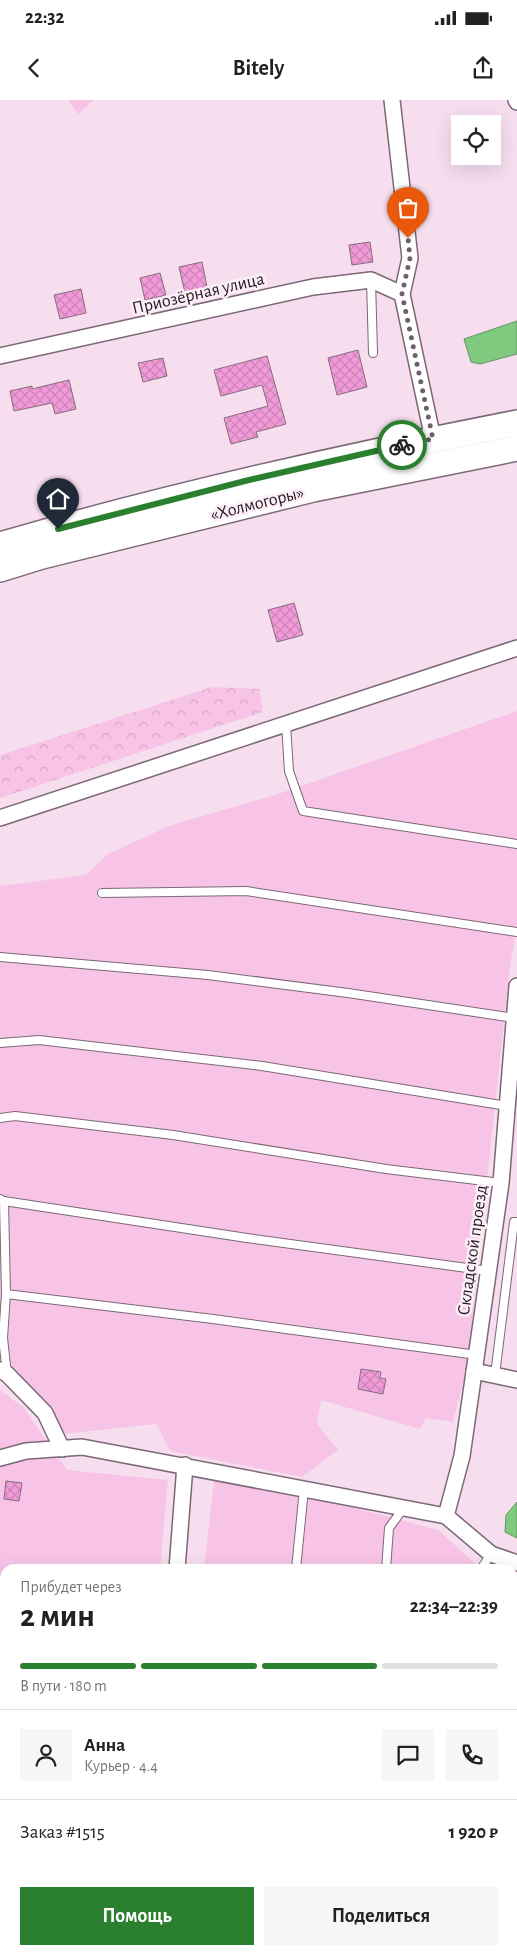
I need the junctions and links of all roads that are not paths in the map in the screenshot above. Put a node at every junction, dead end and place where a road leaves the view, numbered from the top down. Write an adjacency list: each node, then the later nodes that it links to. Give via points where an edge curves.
1 (392, 100): 3 (street, via 410,258)
2 (371, 280): 3 (street); 4 (lane); 5 (street, Приозёрная улица, via 312,287)
3 (402, 294): 7 (street)
4 (373, 353)
5 (0, 356)
6 (517, 423): 7 (highway, «Холмогоры»)
7 (433, 439): 9 (highway, «Холмогоры», via 249,480)
8 (517, 448): 10 (highway, «Холмогоры», via 313,489)
9 (0, 546)
10 (0, 568)
11 (517, 648): 12 (street)
12 (286, 724): 13 (street); 14 (lane, via 289,771 303,811)
13 (0, 818)
14 (517, 844)
15 (102, 893): 16 (lane, via 246,890)
16 (517, 932)
17 (0, 957): 19 (lane, via 208,975)
18 (517, 986): 19 (street, Складской проезд)
19 (514, 1018): 21 (street, Складской проезд)
20 (0, 1043): 21 (lane, via 39,1040 262,1066)
21 (507, 1106): 23 (street, Складской проезд)
22 (0, 1118): 23 (lane, via 15,1116 173,1135 386,1170)
23 (501, 1183): 26 (street, Складской проезд)
24 (2, 1200): 26 (lane); 27 (lane)
25 (517, 1222): 31 (lane, via 514,1222)
26 (488, 1271): 28 (street, Складской проезд)
27 (6, 1294): 28 (lane); 30 (lane)
28 (477, 1355): 29 (street, Складской проезд)
29 (474, 1371): 31 (street); 38 (street, Складской проезд, via 462,1456)
30 (4, 1372): 33 (street, via 46,1413)
31 (495, 1375): 32 (street)
32 (517, 1380)
33 (62, 1449): 34 (street, via 26,1451); 35 (street, via 82,1447)
34 (0, 1458)
35 (185, 1465): 36 (street); 41 (street)
36 (304, 1488): 37 (street); 42 (lane)
37 (403, 1509): 38 (street); 43 (lane, via 389,1528)
38 (446, 1516): 39 (street)
39 (491, 1554): 40 (street); 44 (lane)
40 (517, 1563)
41 (177, 1564)
42 (296, 1564)
43 (386, 1564)
44 (484, 1564)

